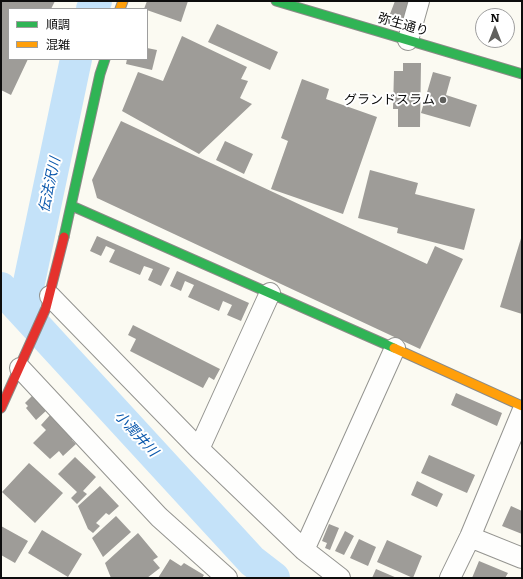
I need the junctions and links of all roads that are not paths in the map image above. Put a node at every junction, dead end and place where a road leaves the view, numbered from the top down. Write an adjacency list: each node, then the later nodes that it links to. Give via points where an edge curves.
1 (276, 1): 3 (street, 弥生通り)
2 (420, 1): 3 (street)
3 (408, 40): 5 (street, 弥生通り)
4 (105, 60): 6 (street)
5 (522, 74)
6 (72, 206): 7 (street); 8 (street)
7 (270, 293): 9 (street); 14 (street)
8 (48, 302): 10 (street); 14 (street)
9 (395, 348): 11 (street); 16 (street)
10 (20, 368): 12 (street); 18 (street, via 159,517)
11 (522, 406)
12 (1, 408)
13 (522, 412): 15 (street)
14 (199, 449): 16 (street)
15 (470, 537): 17 (street); 20 (street)
16 (304, 550): 19 (street)
17 (522, 558)
18 (227, 578)
19 (340, 578)
20 (450, 578)

